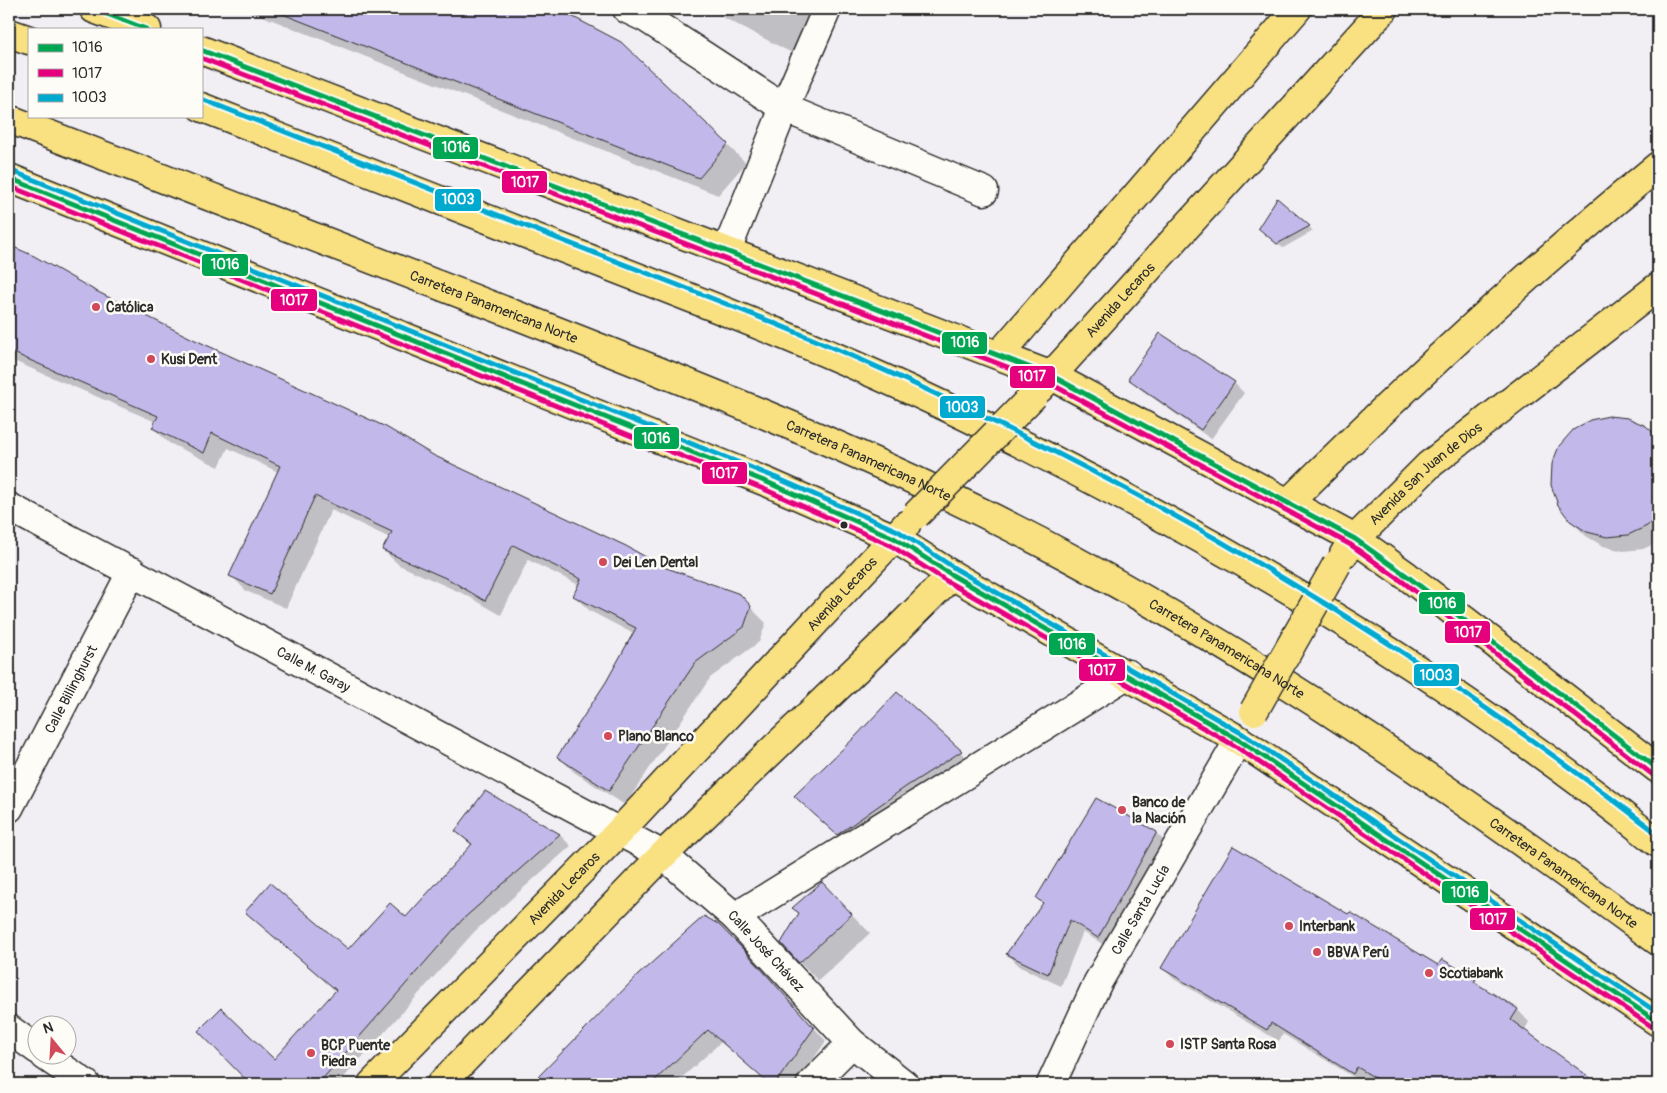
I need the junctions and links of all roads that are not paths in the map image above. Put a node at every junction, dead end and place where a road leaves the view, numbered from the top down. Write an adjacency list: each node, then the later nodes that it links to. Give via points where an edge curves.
1 (94, 9): 6 (main road)
2 (627, 9): 11 (street, via 646,18)
3 (827, 9): 11 (street)
4 (1297, 9): 18 (main road)
5 (1384, 9): 19 (main road, Avenida Lecaros)
6 (144, 28)
7 (9, 32): 8 (main road)
8 (28, 40)
9 (202, 50): 16 (main road)
10 (202, 107): 31 (main road, via 830,355 963,415 1084,476 1186,530 1377,642 1554,763)
11 (784, 108): 15 (street); 16 (street)
12 (9, 118): 34 (main road, Carretera Panamericana Norte, via 715,394 858,455 1036,540 1155,605 1333,712 1496,823)
13 (1658, 166): 20 (main road, via 1612,203 1398,394)
14 (9, 178): 22 (main road, via 769,483)
15 (984, 190)
16 (727, 250): 18 (main road)
17 (1658, 287): 23 (main road, Avenida San Juan de Dios, via 1429,465)
18 (999, 355): 19 (main road)
19 (1043, 385): 20 (main road); 22 (main road, Avenida Lecaros, bridge)
20 (1288, 503): 23 (main road)
21 (9, 507): 24 (street, Calle M. Garay)
22 (894, 538): 25 (main road); 30 (main road, Avenida Lecaros)
23 (1354, 539): 27 (main road, Avenida San Juan de Dios, bridge); 28 (main road)
24 (132, 571): 29 (street, Calle Billinghurst); 30 (street, Calle M. Garay)
25 (952, 575): 26 (main road); 32 (main road)
26 (1128, 674): 27 (main road); 33 (street)
27 (1239, 740): 35 (main road); 45 (street, Calle Santa Lucía, via 1098,982)
28 (1658, 769)
29 (9, 808)
30 (619, 832): 32 (street, Calle José Chávez); 41 (main road, Avenida Lecaros)
31 (1658, 843)
32 (664, 855): 33 (street, Calle José Chávez); 42 (main road)
33 (735, 917): 38 (street, Calle José Chávez)
34 (1658, 941)
35 (1658, 1022)
36 (9, 1029): 37 (street)
37 (28, 1043)
38 (852, 1043): 43 (street); 44 (street, Calle José Chávez)
39 (60, 1066): 40 (street)
40 (86, 1084)
41 (372, 1084)
42 (442, 1084)
43 (811, 1084)
44 (904, 1084)
45 (1051, 1084)

